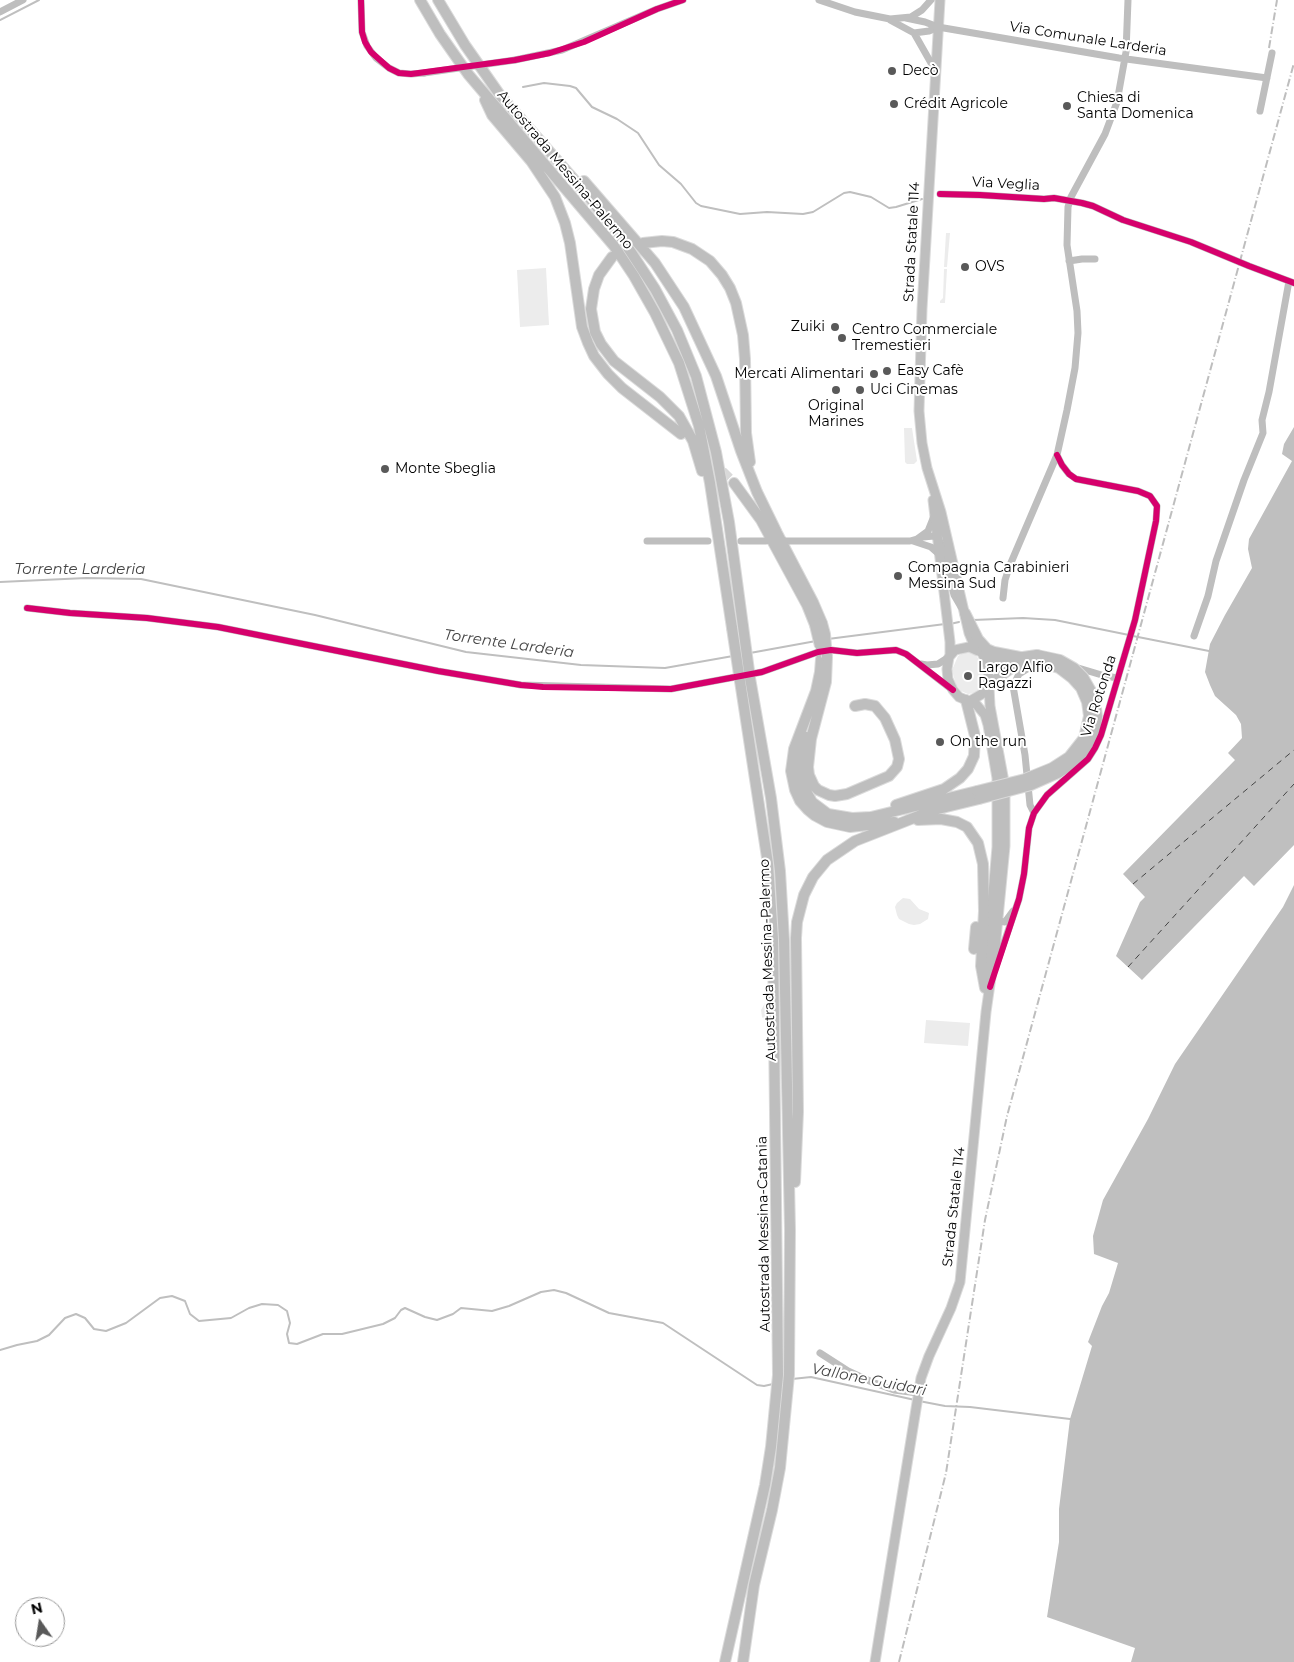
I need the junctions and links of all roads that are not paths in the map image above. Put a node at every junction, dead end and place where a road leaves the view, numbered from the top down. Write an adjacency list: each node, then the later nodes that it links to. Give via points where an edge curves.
1 (23, 0): 10 (street)
2 (361, 0): 5 (street, bridge, via 362,32 367,46 389,68 411,74 516,60 562,50)
3 (420, 0): 19 (highway, Autostrada Messina-Palermo, via 440,34)
4 (438, 0): 21 (highway, Autostrada Messina-Palermo, via 478,65)
5 (683, 0)
6 (931, 0): 11 (street, Via Comunale Larderia, via 917,14)
7 (940, 0): 13 (main road, Strada Statale 114)
8 (1128, 0): 16 (street)
9 (822, 1): 12 (street, Via Comunale Larderia)
10 (0, 12)
11 (906, 18): 12 (street, Via Comunale Larderia); 13 (street, Via Comunale Larderia)
12 (890, 19): 14 (street, Via Comunale Larderia)
13 (938, 27): 14 (street); 16 (street, Via Comunale Larderia); 17 (main road, Strada Statale 114)
14 (914, 34): 17 (street, Via Comunale Larderia)
15 (1272, 53): 18 (street)
16 (1125, 59): 18 (street, Via Comunale Larderia); 23 (street, via 1110,122)
17 (935, 70): 33 (main road, Strada Statale 114, via 919,392 922,443)
18 (1267, 78): 20 (street)
19 (481, 90): 29 (highway, via 492,114 531,161 555,197 570,243 582,327 594,356 622,388); 46 (highway, Autostrada Messina-Palermo, via 614,246 646,295 666,335 682,371 707,461)
20 (1260, 110)
21 (525, 123): 32 (highway, via 554,147 632,235 672,289 709,359); 56 (highway, Autostrada Messina-Palermo, bridge, via 623,240 655,289 680,338 701,392 716,452 743,626)
22 (940, 194): 23 (street, Via Veglia)
23 (1070, 200): 27 (street); 28 (street, Via Veglia, via 1191,242)
24 (644, 243): 32 (highway, via 673,242 701,254 722,275 733,295 743,335 746,433)
25 (612, 257): 46 (highway, via 599,275 594,289 591,309 595,332 614,361 667,403 690,433 702,473 720,592)
26 (1095, 260): 27 (street)
27 (1069, 261): 30 (street, via 1077,311 1077,350)
28 (1292, 282): 48 (street, via 1262,420 1263,433 1219,552)
29 (681, 434)
30 (1057, 454): 43 (street, via 1010,565); 55 (street, Via Rotonda, via 1062,465 1076,479 1143,493 1155,502 1156,521 1135,620)
31 (734, 483): 47 (highway, via 760,520)
32 (754, 483): 47 (highway, via 813,602)
33 (931, 486): 34 (main road); 35 (main road, via 941,512)
34 (934, 516): 35 (main road); 36 (street)
35 (942, 535): 36 (street); 42 (main road); 45 (main road)
36 (920, 540): 41 (street); 42 (street)
37 (647, 541): 38 (street)
38 (708, 541)
39 (741, 541): 40 (street)
40 (766, 541)
41 (783, 541)
42 (939, 554): 50 (main road)
43 (1003, 598)
44 (27, 608): 54 (street, via 218,627 521,686 671,689 762,672 831,650 858,653 900,650)
45 (965, 614): 49 (main road, via 972,640); 51 (highway, via 987,648)
46 (730, 616): 56 (highway, Autostrada Messina-Palermo, bridge)
47 (818, 624): 52 (highway, bridge, via 825,634)
48 (1194, 636)
49 (981, 653): 50 (main road, via 965,647 955,650); 51 (highway, via 998,660); 57 (main road, via 988,666)
50 (950, 657): 54 (street, via 938,664); 58 (main road, via 947,674)
51 (1020, 657): 53 (highway)
52 (824, 658): 61 (highway, via 826,682); 65 (highway, via 792,757 792,783 797,796 814,816 842,826)
53 (1036, 659): 57 (highway, via 1013,667); 62 (highway, bridge, via 1060,660 1083,677 1096,708 1094,734 1082,756 1067,768 1039,782)
54 (921, 664): 58 (street)
55 (1118, 678): 63 (street, Via Rotonda, via 1095,748 1084,763 1043,799); 63 (street, via 1051,663 1029,667 1016,677 1013,686 1030,805)
56 (745, 679): 73 (highway, Autostrada Messina-Palermo, via 768,864); 74 (highway, Autostrada Messina-Palermo, via 771,798 780,871)
57 (988, 685): 59 (main road, via 982,694); 68 (main road, Strada Statale 114, via 1006,799 1005,846)
58 (953, 690): 59 (main road)
59 (968, 701): 64 (highway, via 975,749 968,769 960,778 927,796 870,813); 68 (main road, Strada Statale 114, via 985,715 996,772)
60 (855, 706): 61 (highway, via 875,706 890,726 899,759 898,767 889,776 835,796 823,794 809,775 808,759)
61 (818, 708): 64 (highway, via 803,746 800,764 802,784 816,807)
62 (978, 795): 64 (highway, via 877,816); 65 (highway)
63 (1034, 813): 67 (street, Via Rotonda)
64 (839, 817)
65 (907, 821): 66 (highway, via 942,818 967,827 981,850); 75 (highway, via 860,839 835,853 813,877 800,904 796,938 798,1112)
66 (983, 877): 70 (highway); 71 (highway)
67 (1018, 899): 68 (street, via 1007,920); 69 (street, Via Rotonda)
68 (995, 925): 69 (street); 70 (street); 72 (main road, Strada Statale 114)
69 (1009, 930): 72 (street, Via Rotonda)
70 (982, 936): 71 (street); 72 (highway, via 981,966)
71 (974, 949)
72 (988, 988): 77 (main road, Strada Statale 114, via 960,1282 925,1366)
73 (776, 1094): 78 (highway, Autostrada Messina-Catania, via 777,1390 766,1485)
74 (787, 1094): 75 (highway, Autostrada Messina-Catania)
75 (790, 1230): 79 (highway, Autostrada Messina-Catania, via 789,1390 780,1468 754,1585)
76 (820, 1354): 77 (street, via 848,1371)
77 (918, 1399): 80 (main road, Strada Statale 114)
78 (726, 1662)
79 (743, 1662)
80 (875, 1662)

